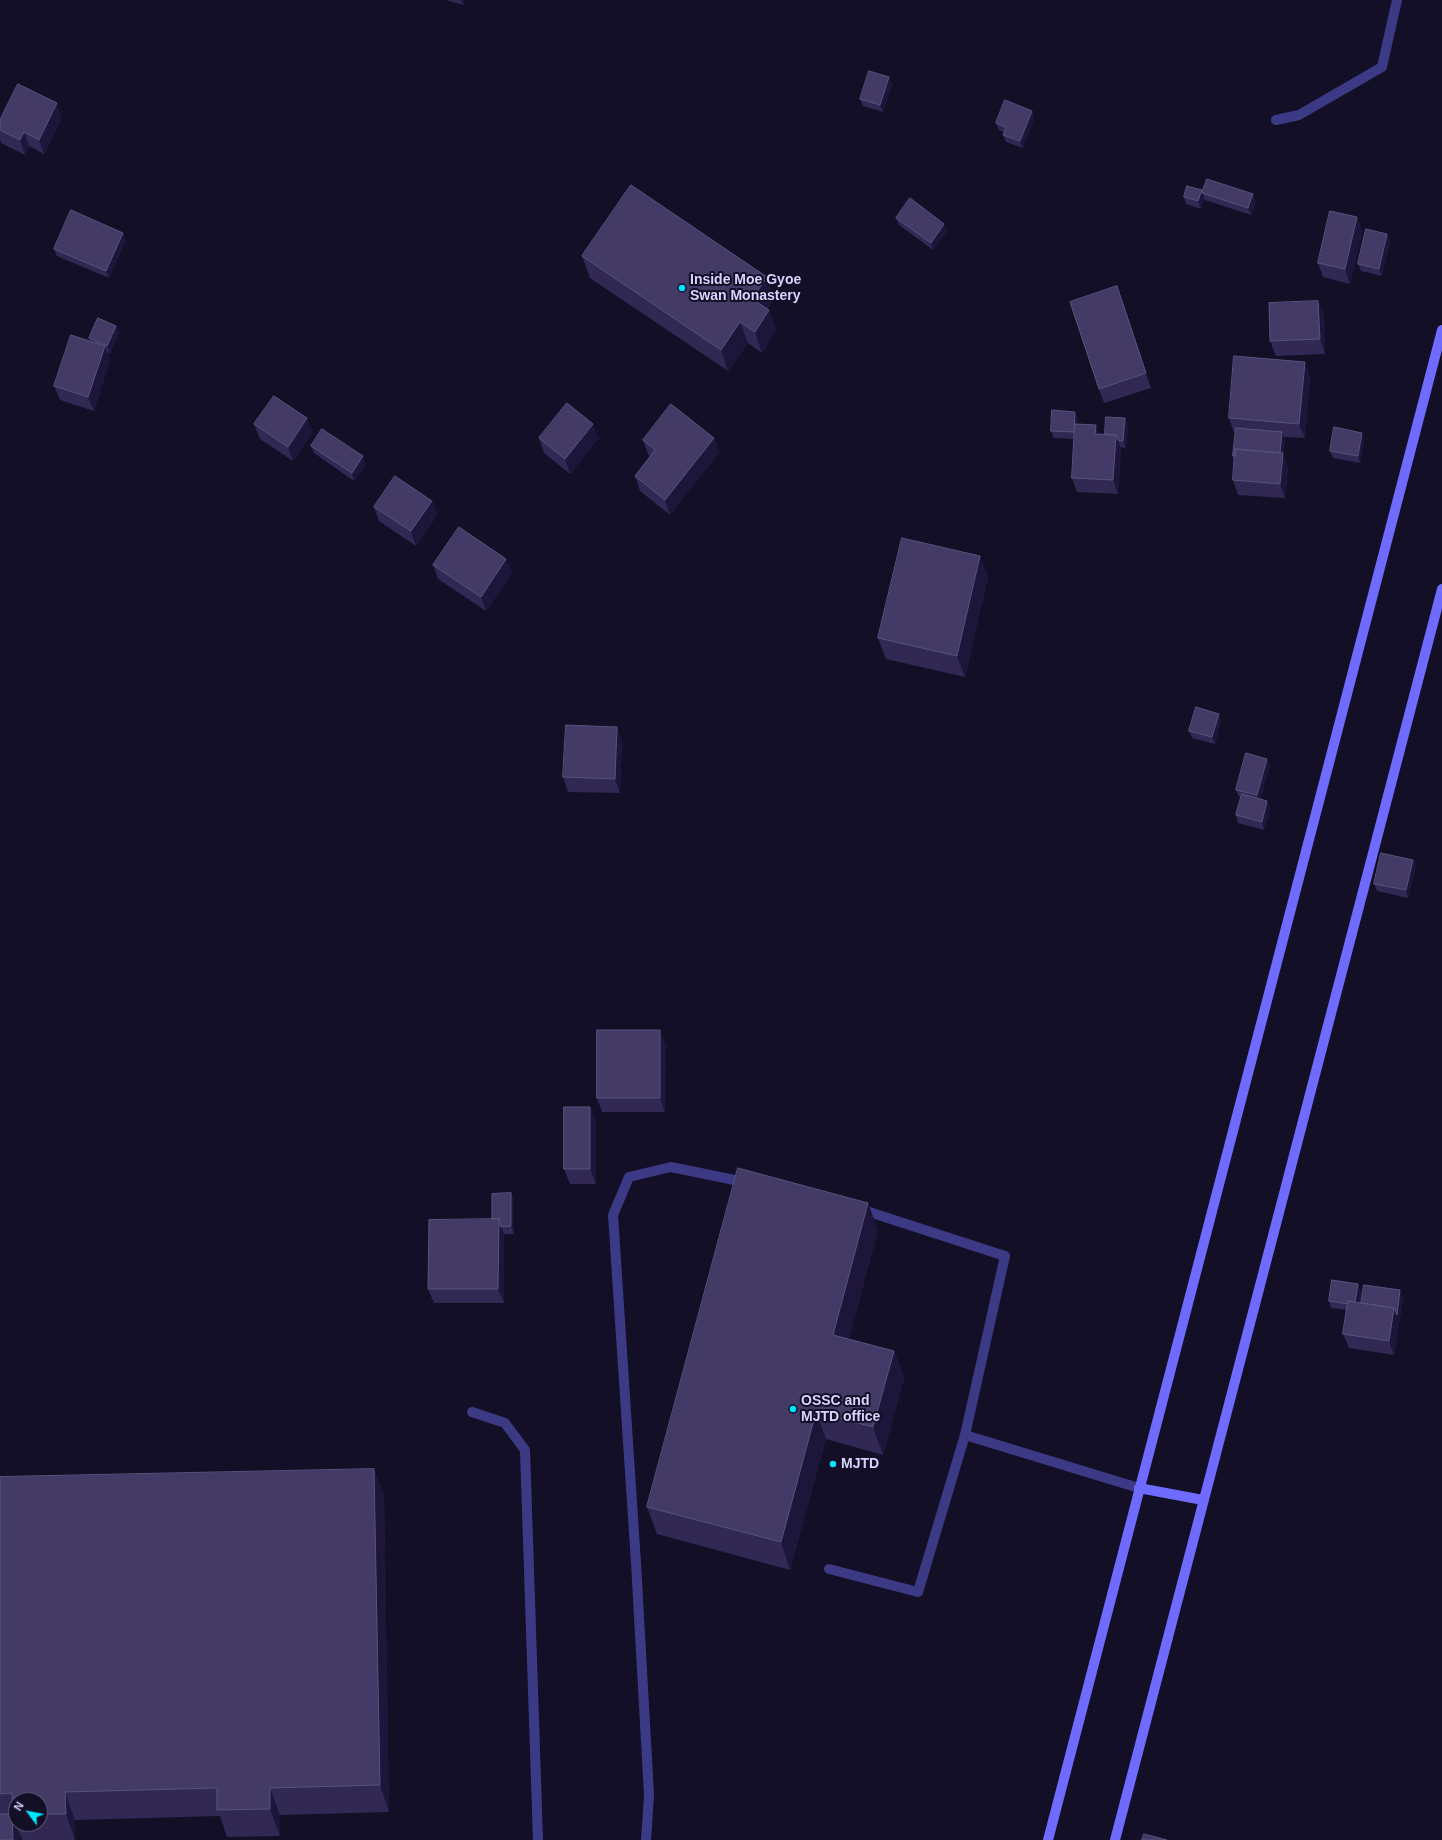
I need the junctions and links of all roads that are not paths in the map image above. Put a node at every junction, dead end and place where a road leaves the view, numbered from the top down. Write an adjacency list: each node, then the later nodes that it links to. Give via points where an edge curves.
1 (1397, 0): 2 (lane, via 1382,67 1299,115)
2 (1276, 120)
3 (1442, 330): 9 (main road)
4 (1442, 588): 10 (main road)
5 (756, 1185): 13 (lane, via 670,1167 629,1177 613,1216 648,1772)
6 (849, 1205): 8 (lane, via 1005,1256)
7 (472, 1412): 12 (lane, via 505,1423 525,1450)
8 (965, 1435): 9 (lane); 11 (lane, via 918,1592)
9 (1139, 1488): 10 (main road); 14 (main road)
10 (1203, 1500): 15 (main road)
11 (829, 1569)
12 (538, 1840)
13 (646, 1840)
14 (1048, 1840)
15 (1115, 1840)

